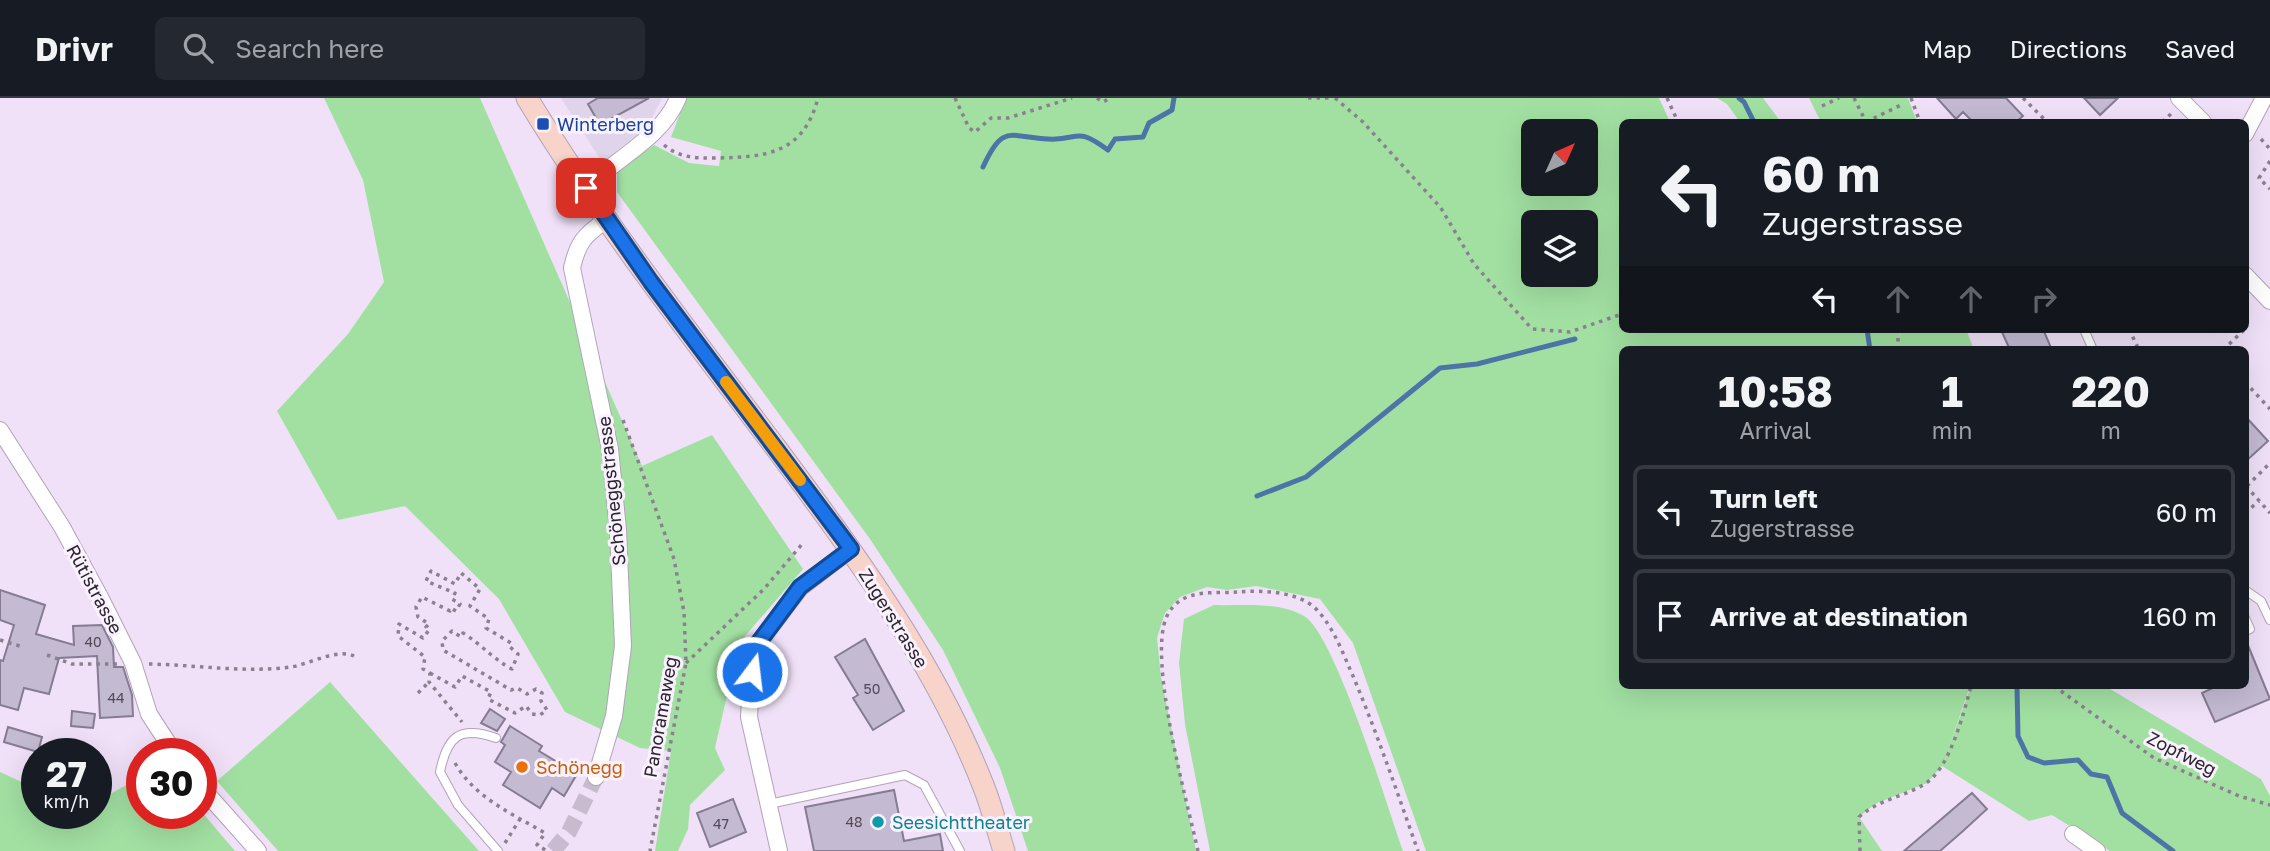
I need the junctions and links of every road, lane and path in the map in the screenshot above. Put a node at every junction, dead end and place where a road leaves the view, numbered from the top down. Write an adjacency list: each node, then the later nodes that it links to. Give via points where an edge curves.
1 (527, 98): 30 (main road, Zugerstrasse)
2 (678, 98): 26 (street)
3 (818, 98): 26 (path, via 805,128 786,147 761,157 691,159)
4 (955, 98): 5 (path, via 975,132 991,118 1008,118)
5 (1072, 98)
6 (1097, 98): 7 (path, via 1103,102)
7 (1110, 98)
8 (1308, 98): 9 (path)
9 (1330, 98)
10 (1335, 98): 35 (path, via 1363,122 1441,208 1474,264 1532,329 1570,332)
11 (1667, 98): 20 (path)
12 (1839, 98): 19 (path)
13 (1854, 98): 21 (path)
14 (1911, 98): 23 (path)
15 (2023, 98): 24 (path)
16 (2179, 98): 25 (street)
17 (2264, 98): 27 (street)
18 (1902, 104): 22 (path)
19 (1822, 106)
20 (1677, 119)
21 (1864, 119)
22 (1872, 119)
23 (1919, 119)
24 (2044, 119)
25 (2200, 119)
26 (650, 136): 30 (street)
27 (2253, 136): 28 (path)
28 (2270, 149)
29 (2270, 161): 31 (path, via 2259,178)
30 (586, 188): 32 (main road, Zugerstrasse)
31 (2270, 189)
32 (607, 219): 49 (main road, Zugerstrasse); 67 (street, Schöneggstrasse, via 587,233 577,247 572,268 610,449 618,530 623,646 614,716)
33 (2249, 279): 34 (street)
34 (2270, 301)
35 (1619, 315)
36 (2241, 333): 37 (path)
37 (2227, 346)
38 (2249, 386): 39 (path)
39 (2270, 409)
40 (622, 418): 57 (path, Panoramaweg, via 674,559)
41 (0, 430): 56 (street, Rütistrasse, via 62,527)
42 (2270, 463): 43 (path)
43 (2249, 484)
44 (2249, 490): 45 (path)
45 (2259, 500): 46 (path); 47 (path)
46 (2249, 509)
47 (2270, 513)
48 (803, 542): 57 (path, via 764,589)
49 (851, 549): 68 (street, via 800,587 753,650 749,716); 80 (main road, Zugerstrasse, via 957,726 984,786)
50 (2249, 593): 51 (lane, via 2261,601)
51 (2270, 620)
52 (0, 640): 53 (path)
53 (23, 648)
54 (47, 655): 56 (path, via 72,664)
55 (354, 656): 56 (path, via 341,653 276,669)
56 (133, 663): 64 (street, Rütistrasse, via 149,714)
57 (687, 663): 77 (path, Panoramaweg)
58 (430, 673): 58 (path, via 455,687 463,676 491,692 488,699 515,713 526,706 532,714 547,710 536,689 527,694 512,690 443,650 442,641 452,631 486,647 492,658 512,669 518,654 511,643 486,628 489,619 470,607 480,589 461,573 455,584 431,572 426,581 455,593 452,599 460,604 456,611 422,597 416,607 418,617 429,624 425,635 422,638 399,624 398,636 425,657 424,668); 59 (path)
59 (429, 682): 62 (path); 63 (path, via 460,716)
60 (1970, 689): 83 (path, via 1942,766 1927,783 1875,804 1859,817)
61 (2058, 689): 70 (path, Zopfweg, via 2154,758)
62 (418, 694)
63 (467, 733): 65 (lane); 66 (lane)
64 (165, 738)
65 (496, 738)
66 (445, 746): 71 (path, via 464,779 480,795); 75 (lane, via 440,772 458,805)
67 (596, 777)
68 (769, 804): 78 (street); 79 (lane, via 905,775 924,785)
69 (217, 805): 74 (street)
70 (2270, 805)
71 (520, 818): 73 (path); 76 (path, via 545,833 537,845)
72 (2073, 834): 84 (street)
73 (505, 843)
74 (258, 851)
75 (498, 851)
76 (547, 851)
77 (650, 851)
78 (779, 851)
79 (960, 851)
80 (1004, 851)
81 (1198, 851): 82 (path, via 1163,677 1161,644 1168,615 1198,592 1262,590 1309,602 1329,625 1379,741)
82 (1418, 851)
83 (1860, 851)
84 (2097, 851)

